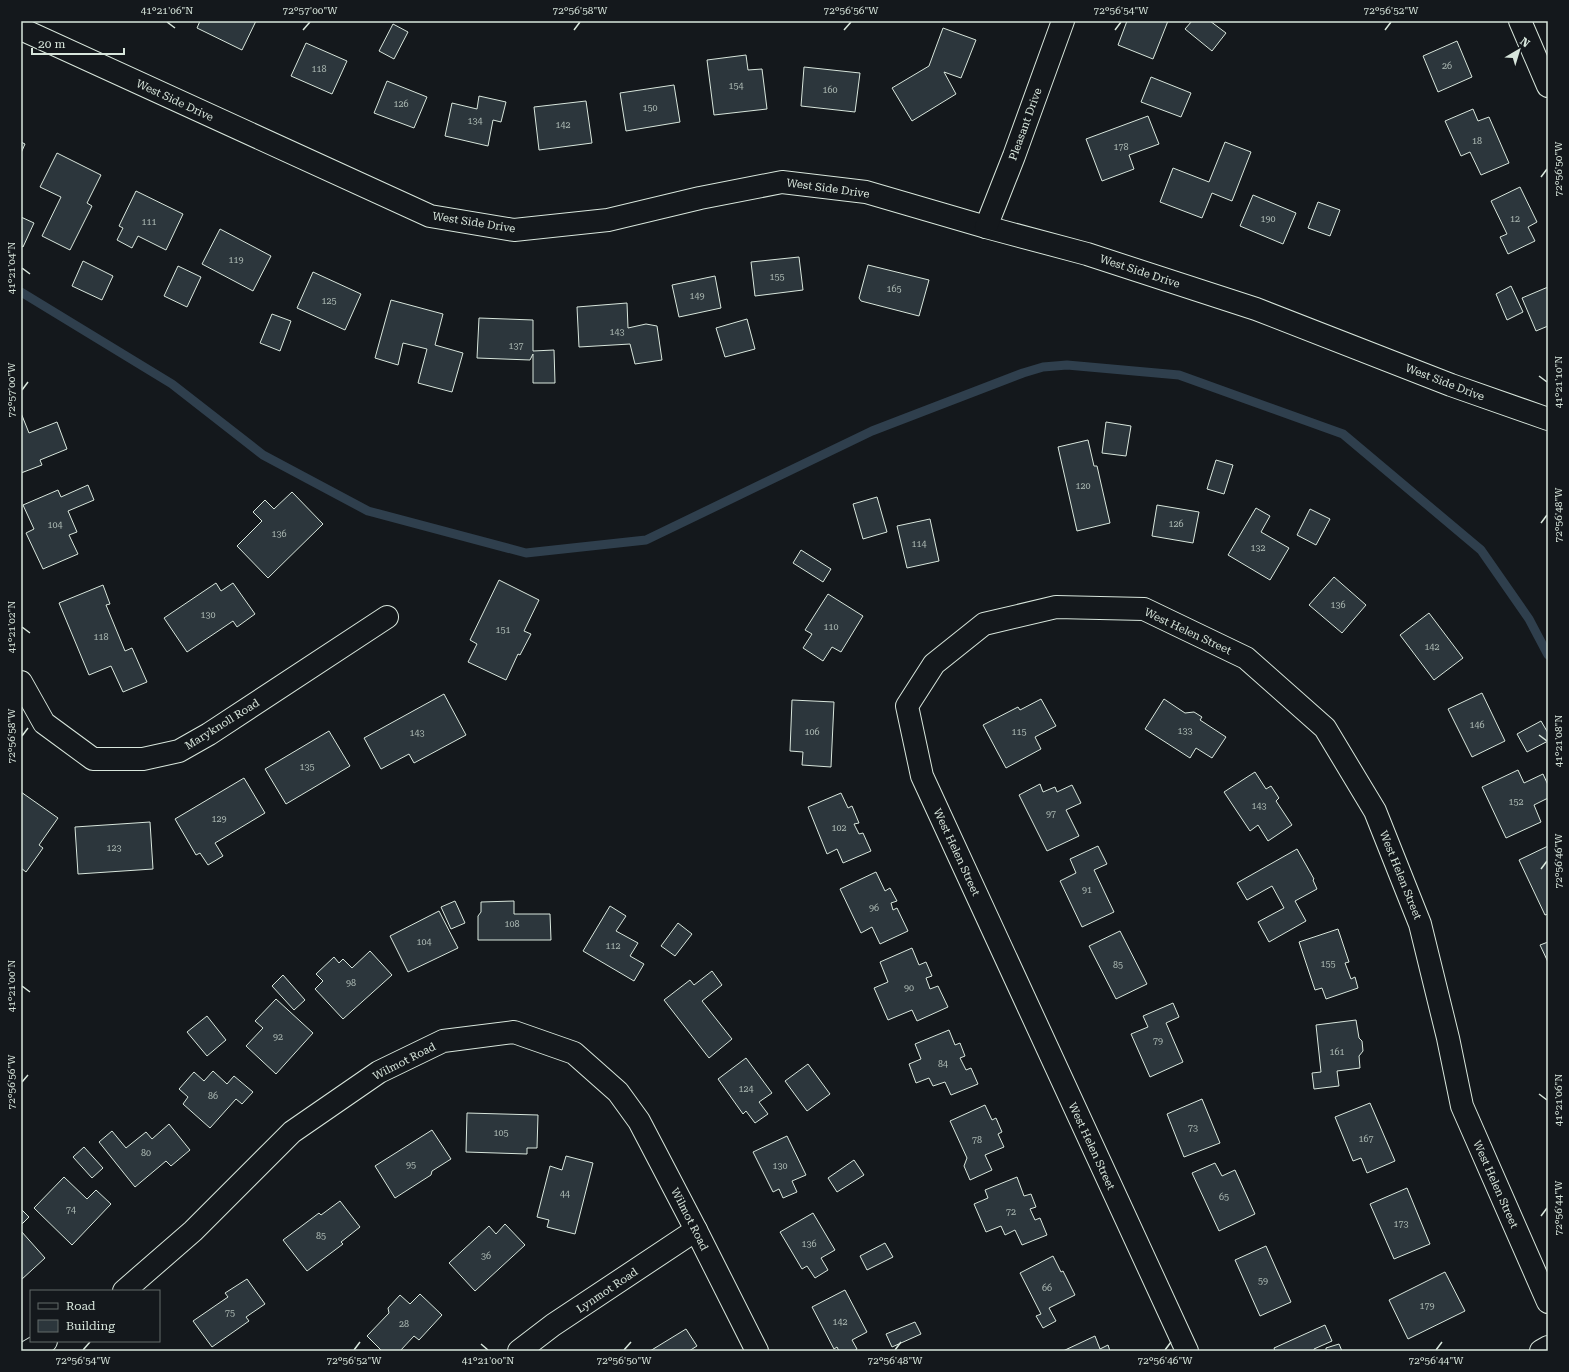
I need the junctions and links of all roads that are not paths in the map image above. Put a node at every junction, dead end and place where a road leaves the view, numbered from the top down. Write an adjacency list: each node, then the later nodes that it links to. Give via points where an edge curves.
1 (1063, 21): 5 (street, Pleasant Drive)
2 (1520, 21): 4 (street)
3 (21, 30): 5 (street, West Side Drive, via 430,216 514,230 608,220 782,182 866,192)
4 (1548, 86)
5 (986, 227): 6 (street, West Side Drive, via 1087,254 1256,309 1451,385)
6 (1548, 419)
7 (387, 617): 8 (street, Maryknoll Road, via 209,734 178,750 143,759 94,759 44,723)
8 (21, 682)
9 (696, 1230): 10 (street, Wilmot Road, via 639,1121 618,1092 574,1053 514,1032 443,1041 379,1072 292,1132 193,1231); 15 (street, Lynmot Road, via 553,1325); 16 (street, Wilmot Road)
10 (125, 1290)
11 (1548, 1302): 17 (street, West Helen Street, via 1462,1106 1420,924 1375,811 1325,728 1246,658 1144,609 1056,607 984,624 934,664 907,706 922,776)
12 (44, 1342): 14 (street)
13 (1548, 1348): 18 (street)
14 (29, 1351)
15 (519, 1351)
16 (757, 1351)
17 (1187, 1351)
18 (1541, 1351)

